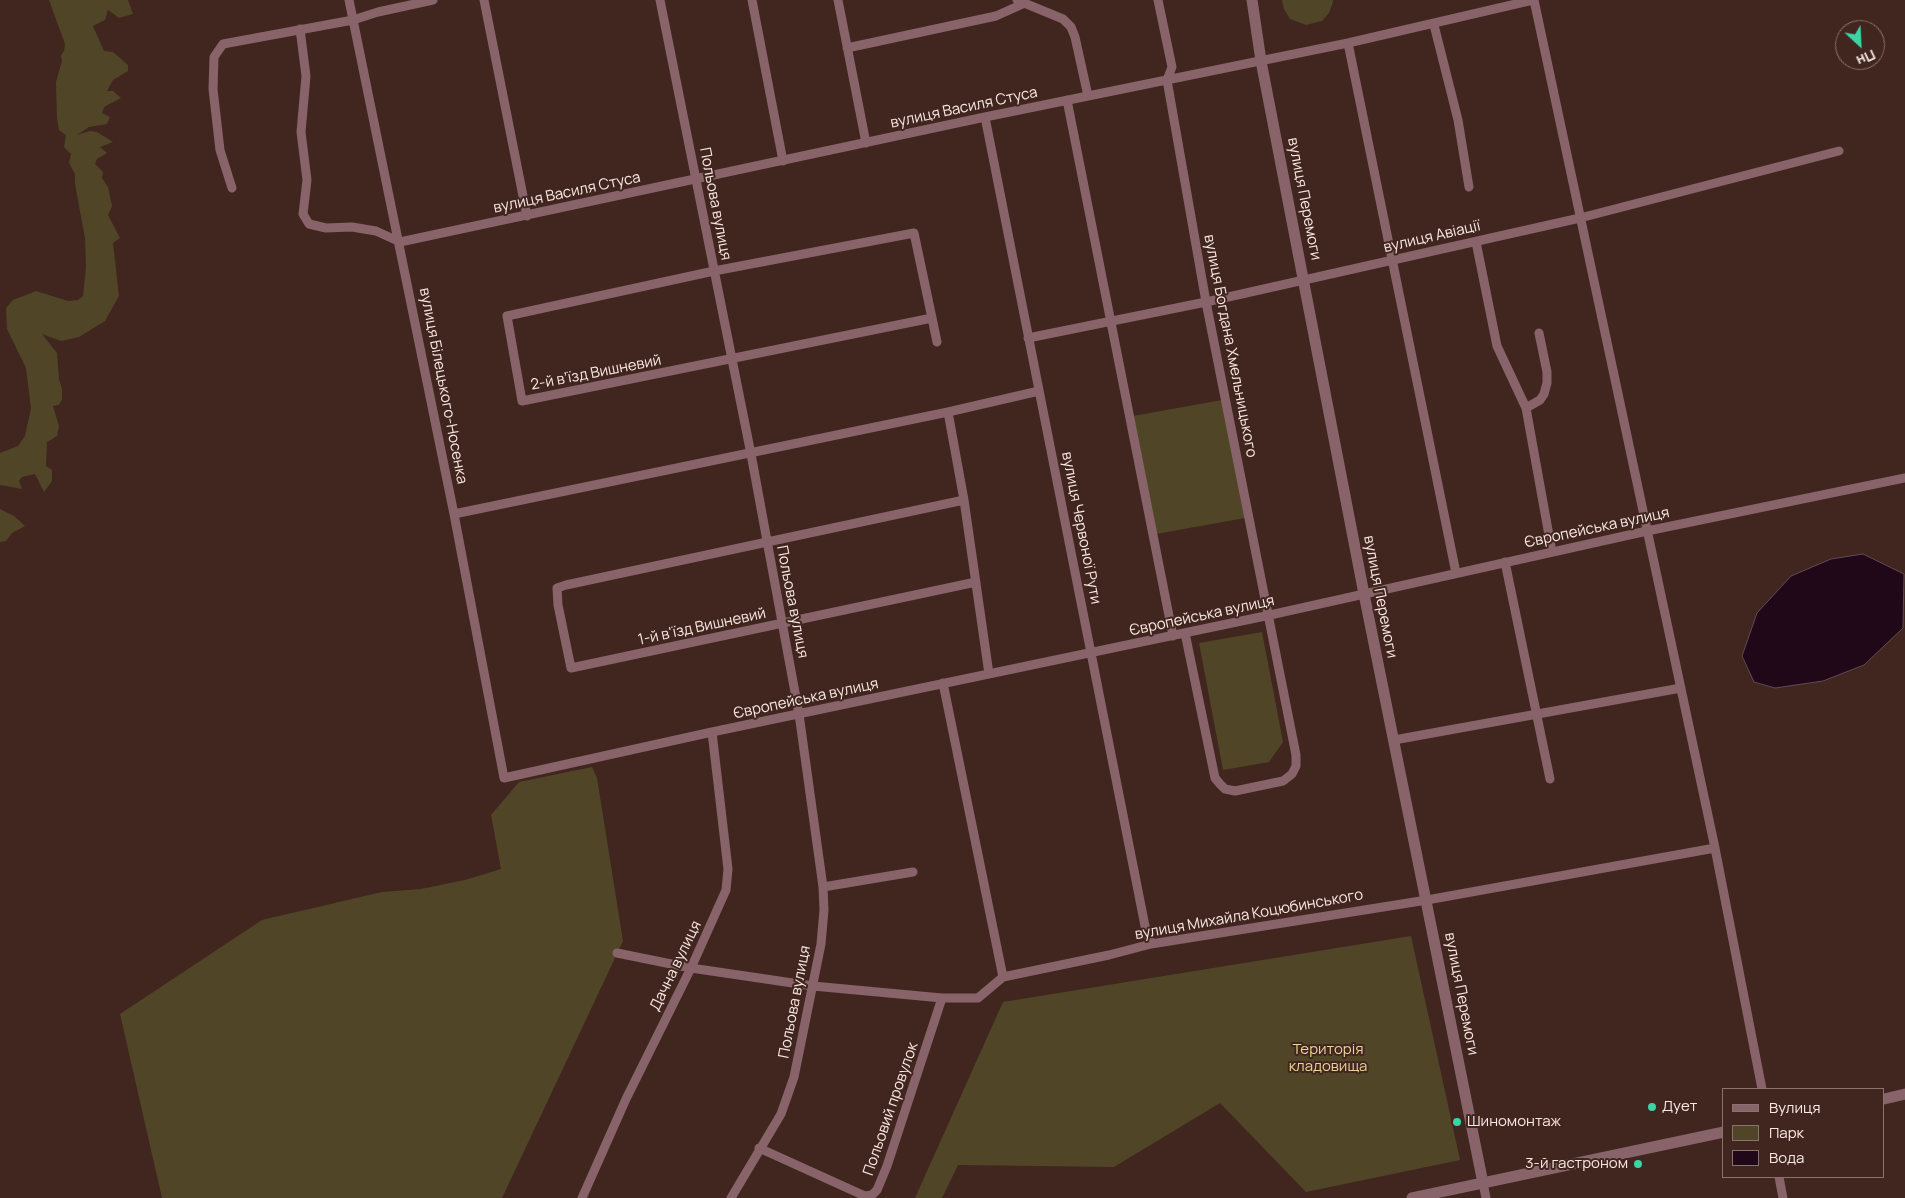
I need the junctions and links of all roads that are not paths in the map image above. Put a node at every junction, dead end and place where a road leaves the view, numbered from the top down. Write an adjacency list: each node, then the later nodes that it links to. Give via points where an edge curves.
1 (349, 0): 11 (street, вулиця Білецького-Носенка)
2 (433, 0): 11 (street)
3 (484, 0): 27 (street)
4 (660, 0): 24 (street, Польова вулиця)
5 (752, 0): 23 (street)
6 (838, 0): 15 (street)
7 (1158, 0): 17 (street, вулиця Богдана Хмельницького, via 1172,67)
8 (1252, 0): 16 (street, вулиця Перемоги)
9 (1533, 0): 12 (street, вулиця Василя Стуса); 28 (street)
10 (1021, 2): 15 (street, via 996,16); 18 (street, via 1063,20 1071,27)
11 (353, 20): 13 (street); 29 (street, вулиця Білецького-Носенка)
12 (1434, 25): 14 (street, вулиця Василя Стуса); 25 (street, via 1458,120)
13 (300, 29): 26 (street, via 230,41 219,47 214,57 213,90 218,133 224,167); 29 (street, via 306,76 301,132 307,180 303,214 309,224 376,230)
14 (1348, 43): 16 (street, вулиця Василя Стуса); 31 (street)
15 (847, 48): 21 (street)
16 (1261, 61): 17 (street, вулиця Василя Стуса); 33 (street, вулиця Перемоги)
17 (1167, 80): 18 (street, вулиця Василя Стуса); 34 (street, вулиця Богдана Хмельницького)
18 (1088, 96): 19 (street, вулиця Василя Стуса)
19 (1067, 100): 20 (street, вулиця Василя Стуса); 36 (street)
20 (985, 117): 21 (street, вулиця Василя Стуса); 38 (street, вулиця Червоної Рути)
21 (866, 143): 23 (street, вулиця Василя Стуса)
22 (1839, 151): 28 (street, вулиця Авіації)
23 (783, 161): 24 (street, вулиця Василя Стуса)
24 (697, 179): 27 (street, вулиця Василя Стуса); 32 (street, Польова вулиця)
25 (1470, 187)
26 (232, 188)
27 (527, 216): 29 (street, вулиця Василя Стуса)
28 (1580, 218): 30 (street, вулиця Авіації); 48 (street)
29 (400, 242): 47 (street, вулиця Білецького-Носенка)
30 (1476, 242): 31 (street, вулиця Авіації); 42 (street, via 1497,346)
31 (1393, 260): 33 (street, вулиця Авіації); 52 (street)
32 (714, 271): 35 (street, via 914,233); 40 (street, Польова вулиця); 40 (street, 2-й вʼїзд Вишневий, via 507,316 522,401)
33 (1305, 280): 34 (street, вулиця Авіації); 54 (street, вулиця Перемоги)
34 (1206, 302): 36 (street, вулиця Авіації); 55 (street, вулиця Богдана Хмельницького)
35 (932, 318): 39 (street); 40 (street)
36 (1111, 321): 38 (street, вулиця Авіації); 58 (street)
37 (1539, 333): 42 (street, via 1547,383 1540,400)
38 (1028, 338): 41 (street, вулиця Червоної Рути)
39 (937, 342)
40 (732, 360): 44 (street, Польова вулиця)
41 (1039, 391): 43 (street); 59 (street, вулиця Червоної Рути)
42 (1526, 408): 50 (street)
43 (948, 412): 44 (street); 46 (street)
44 (751, 454): 47 (street); 49 (street, Польова вулиця)
45 (1905, 478): 48 (street, Європейська вулиця)
46 (964, 500): 49 (street); 53 (street)
47 (454, 514): 67 (street, вулиця Білецького-Носенка)
48 (1648, 531): 50 (street, Європейська вулиця); 62 (street)
49 (767, 542): 56 (street, Польова вулиця); 56 (street, 1-й в'їзд Вишневий, via 557,588 571,668)
50 (1552, 552): 51 (street, Європейська вулиця)
51 (1505, 562): 52 (street, Європейська вулиця); 64 (street)
52 (1456, 573): 54 (street, Європейська вулиця)
53 (976, 582): 56 (street, 1-й в'їзд Вишневий); 60 (street)
54 (1364, 594): 55 (street, Європейська вулиця); 66 (street, вулиця Перемоги)
55 (1270, 616): 57 (street, Європейська вулиця); 57 (street, вулиця Богдана Хмельницького, via 1296,766 1283,781 1235,791 1225,789 1215,778)
56 (782, 624): 63 (street, Польова вулиця)
57 (1185, 633): 58 (street, Європейська вулиця)
58 (1173, 636): 59 (street, Європейська вулиця)
59 (1092, 653): 60 (street, Європейська вулиця); 73 (street, вулиця Червоної Рути)
60 (989, 674): 61 (street, Європейська вулиця)
61 (943, 683): 63 (street, Європейська вулиця); 76 (street)
62 (1681, 688): 64 (street); 69 (street)
63 (799, 714): 65 (street, Європейська вулиця); 71 (street, Польова вулиця)
64 (1537, 715): 66 (street); 68 (street)
65 (712, 732): 67 (street, Європейська вулиця); 75 (street, Дачна вулиця, via 727,881 720,905)
66 (1394, 740): 72 (street, вулиця Перемоги)
67 (504, 778)
68 (1550, 778)
69 (1715, 848): 72 (street, вулиця Михайла Коцюбинського); 79 (street)
70 (913, 872): 71 (street)
71 (822, 887): 77 (street, Польова вулиця, via 821,944)
72 (1427, 900): 73 (street, вулиця Михайла Коцюбинського); 85 (street, вулиця Перемоги)
73 (1151, 944): 76 (street, вулиця Михайла Коцюбинського, via 1109,956)
74 (618, 954): 75 (street, вулиця Михайла Коцюбинського)
75 (691, 968): 77 (street, вулиця Михайла Коцюбинського); 86 (street, Дачна вулиця, via 626,1099)
76 (1003, 977): 78 (street, вулиця Михайла Коцюбинського, via 978,998)
77 (813, 986): 78 (street, вулиця Михайла Коцюбинського); 83 (street, Польова вулиця, via 794,1078 781,1114)
78 (942, 998): 83 (street, Польовий провулок, via 887,1166 872,1195 865,1196)
79 (1762, 1088)
80 (1905, 1094): 81 (street)
81 (1885, 1099)
82 (1722, 1132): 85 (street)
83 (759, 1148): 87 (street, Польова вулиця)
84 (1779, 1178): 90 (street)
85 (1483, 1184): 88 (street); 89 (street, вулиця Перемоги)
86 (582, 1198)
87 (731, 1198)
88 (1412, 1198)
89 (1486, 1198)
90 (1783, 1198)

